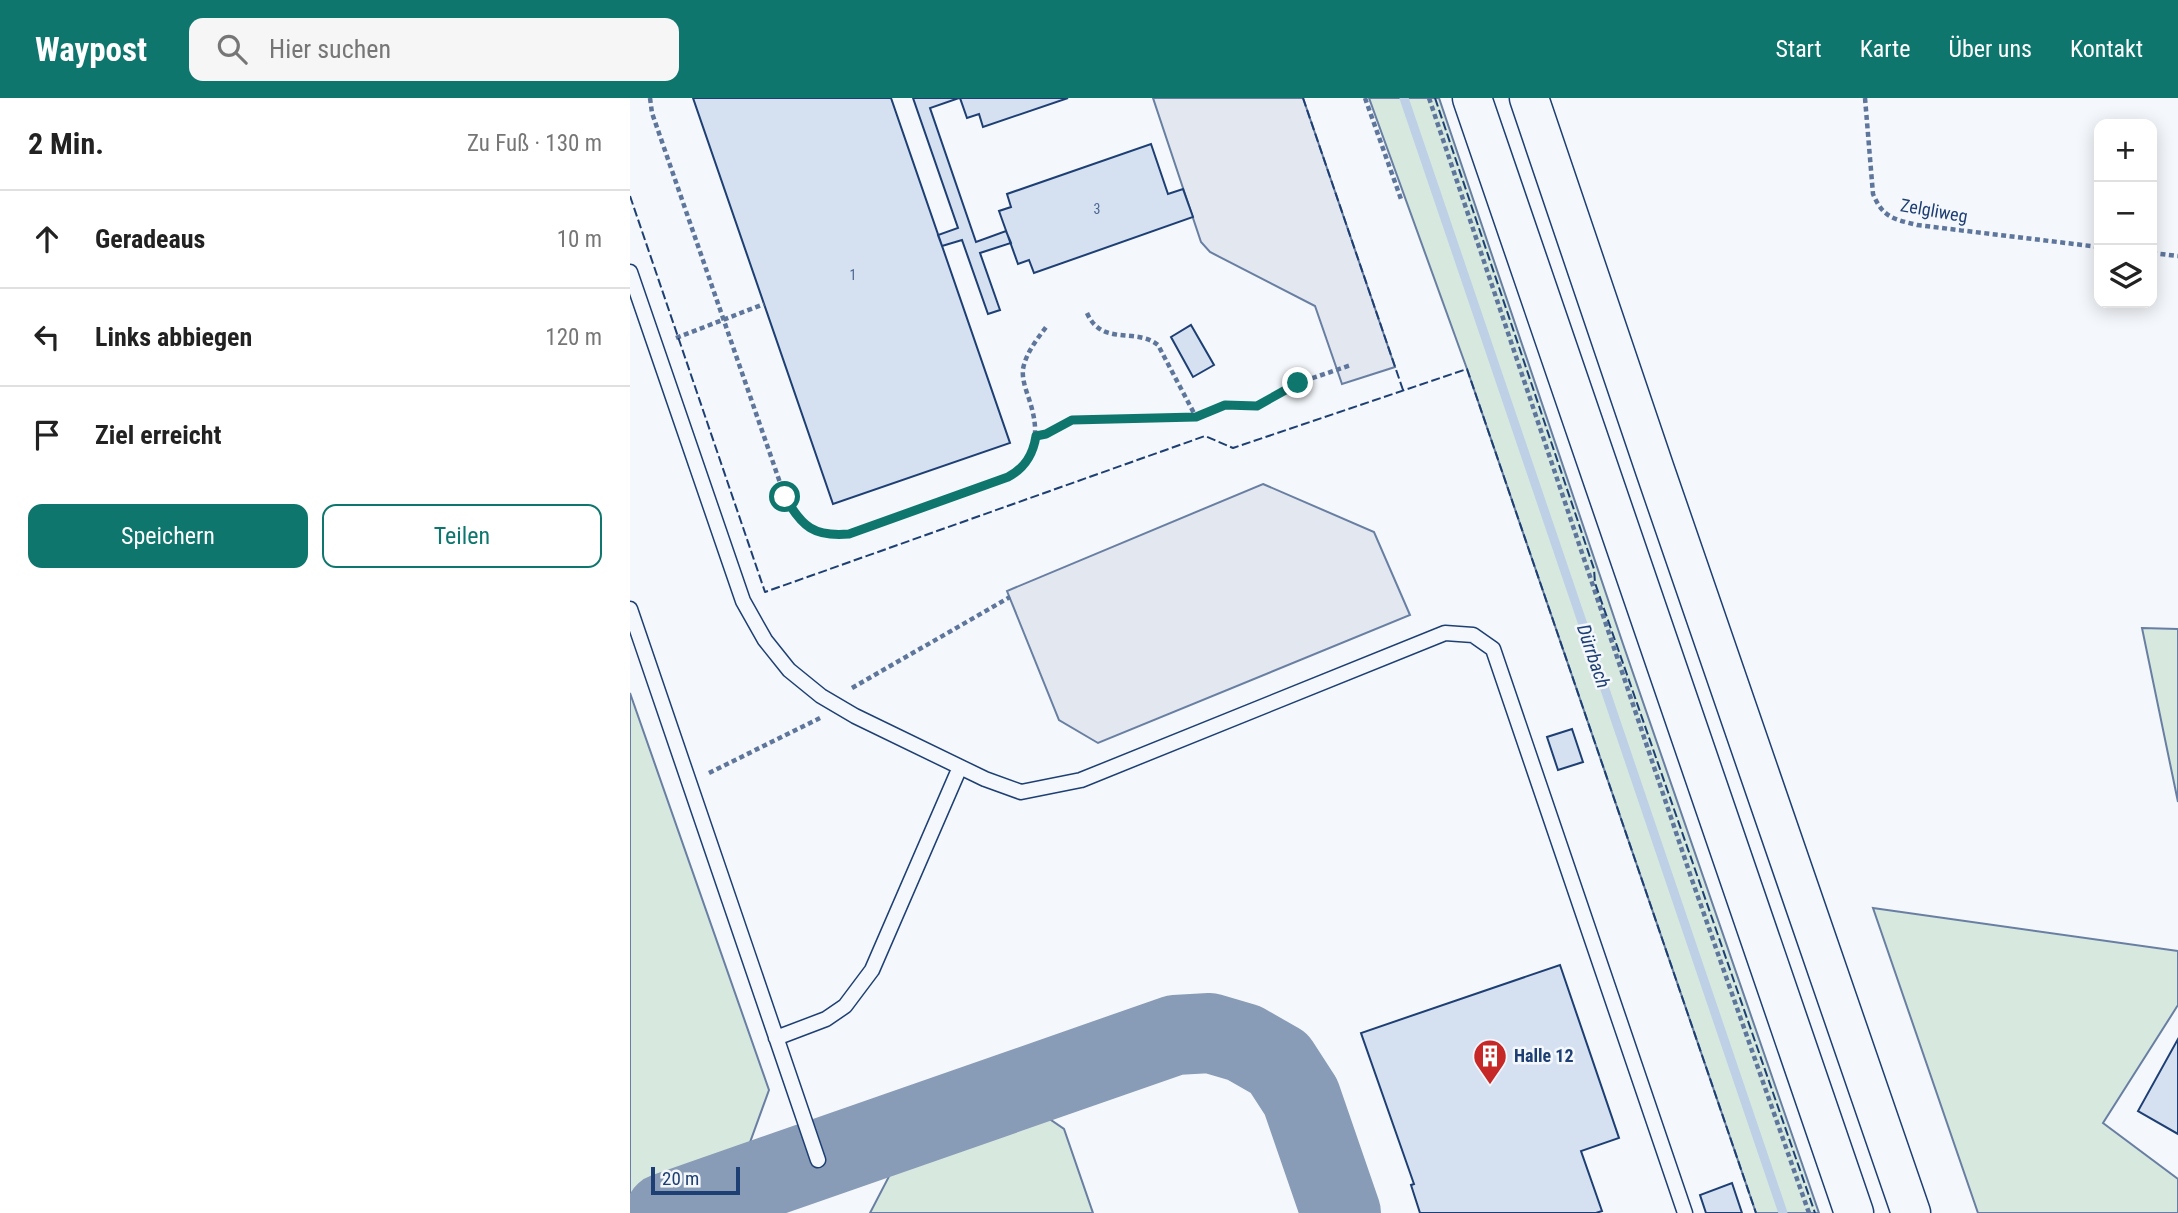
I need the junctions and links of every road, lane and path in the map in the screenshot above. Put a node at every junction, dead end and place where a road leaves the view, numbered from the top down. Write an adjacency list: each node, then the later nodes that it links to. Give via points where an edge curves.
1 (650, 98): 14 (path)
2 (1365, 98): 7 (path)
3 (1429, 98): 25 (path, via 1686,863)
4 (1472, 98): 26 (highway)
5 (1529, 98): 27 (highway)
6 (1866, 98): 8 (path, Zelgliweg, via 1873,194 1878,207 1892,219)
7 (1402, 202)
8 (2094, 246)
9 (2157, 254): 10 (path)
10 (2178, 256)
11 (630, 272): 21 (lane, via 743,601 765,640 789,670 821,695)
12 (764, 304): 14 (path)
13 (1087, 313): 18 (path, via 1092,324 1116,336 1150,338 1158,345)
14 (724, 320): 16 (path); 19 (path, via 785,497 809,529 828,536 849,534 1008,477 1030,456)
15 (1047, 326): 19 (path, via 1033,344 1023,371 1036,418)
16 (678, 337)
17 (1351, 365): 18 (path, via 1298,383 1257,406 1225,405)
18 (1196, 417): 19 (path, via 1072,420)
19 (1036, 436)
20 (630, 608): 22 (lane)
21 (960, 767): 22 (lane, via 872,970 845,1006 826,1019); 24 (lane, via 1021,792 1081,780 1445,634 1473,635 1493,649)
22 (776, 1038): 23 (lane)
23 (818, 1160)
24 (1685, 1213)
25 (1809, 1213)
26 (1854, 1213)
27 (1911, 1213)

